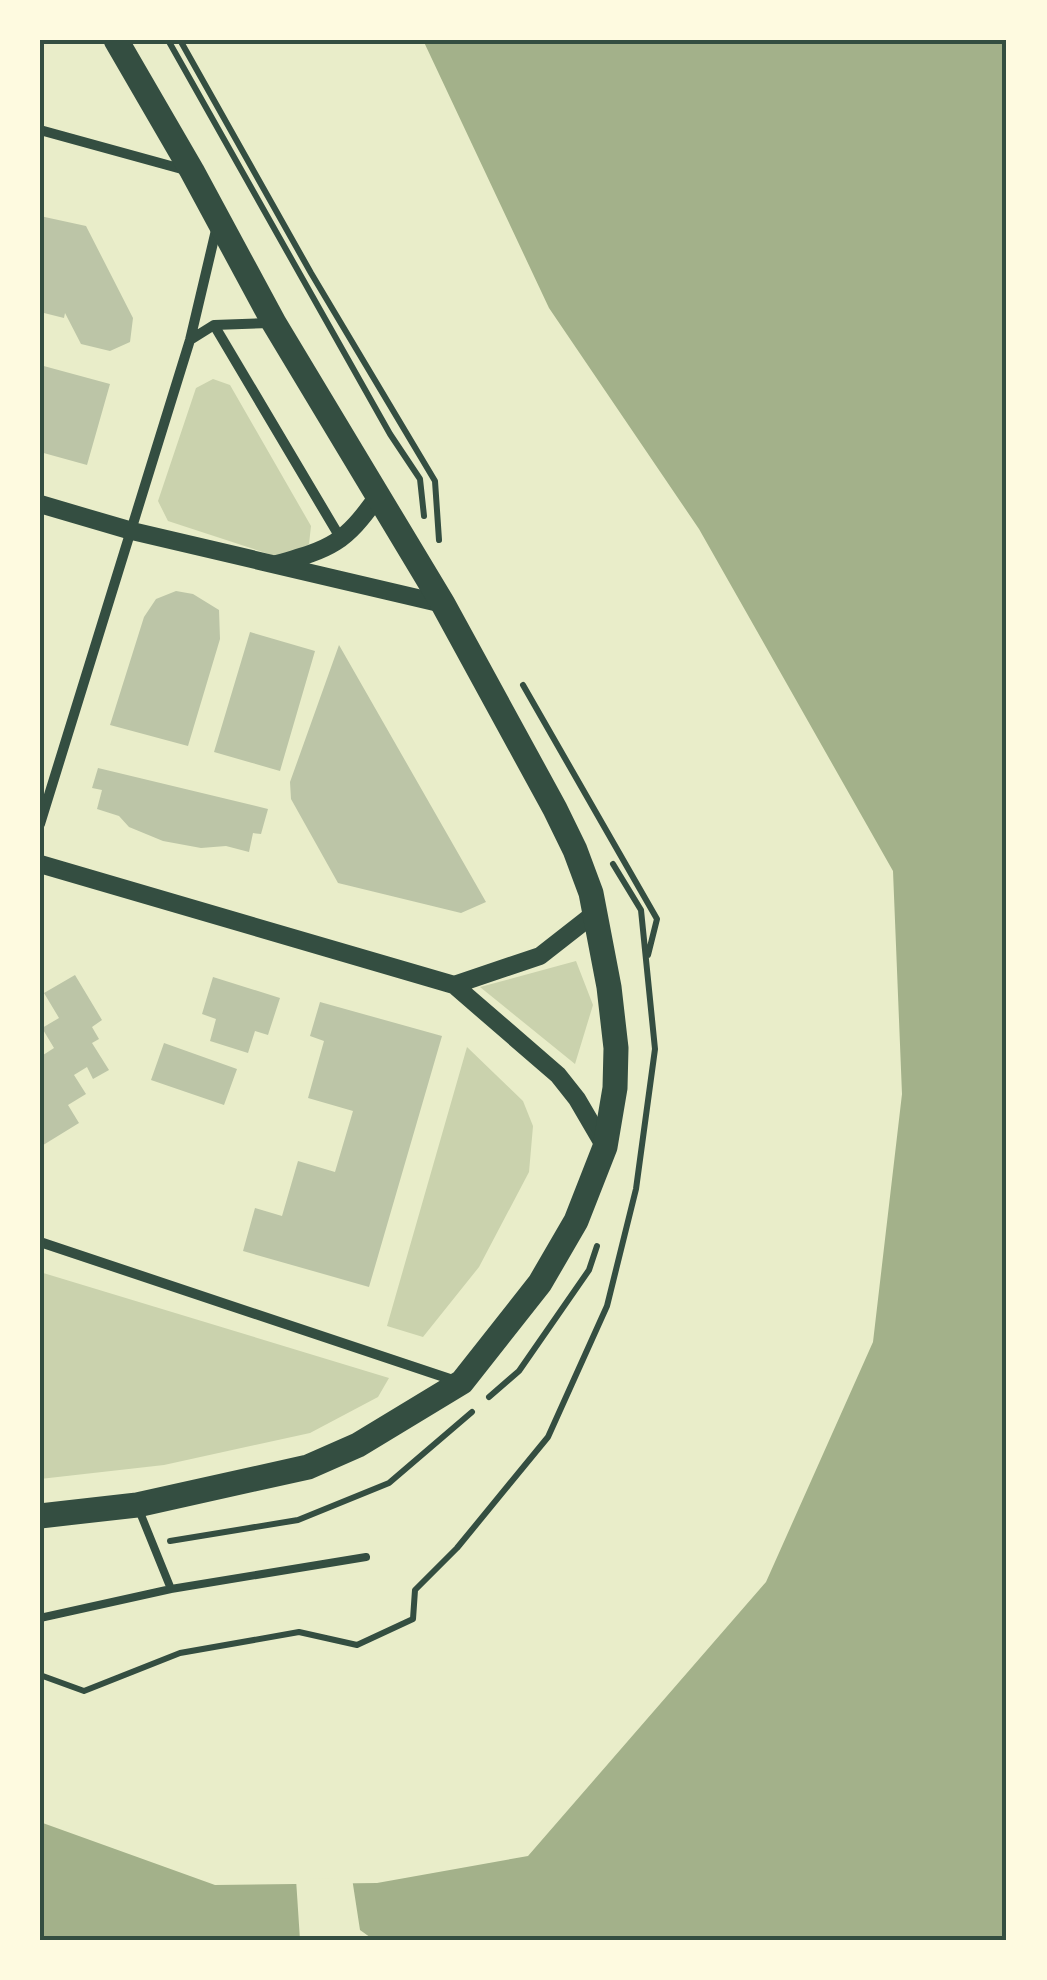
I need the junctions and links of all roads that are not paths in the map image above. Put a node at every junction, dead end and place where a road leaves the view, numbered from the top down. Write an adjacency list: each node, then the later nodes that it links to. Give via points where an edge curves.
1 (116, 40): 3 (main road)
2 (40, 130): 3 (street)
3 (192, 172): 4 (main road)
4 (218, 220): 5 (main road); 7 (street)
5 (274, 323): 6 (street); 8 (main road)
6 (214, 325): 7 (street); 11 (street)
7 (190, 340): 10 (street)
8 (378, 496): 11 (street); 13 (main road)
9 (40, 504): 10 (street)
10 (132, 531): 12 (street); 14 (street)
11 (341, 540): 12 (street)
12 (276, 564): 13 (street)
13 (443, 604): 16 (main road, via 555,809)
14 (40, 824)
15 (40, 864): 17 (street)
16 (595, 913): 17 (street, via 540,956); 18 (main road, via 616,1048)
17 (454, 984): 18 (street, via 558,1075)
18 (605, 1146): 20 (main road, via 576,1221 540,1283)
19 (40, 1242): 20 (street)
20 (462, 1382): 21 (main road, via 308,1468)
21 (138, 1506): 22 (main road); 24 (lane)
22 (40, 1516)
23 (366, 1557): 24 (lane)
24 (172, 1589): 25 (lane)
25 (40, 1618)

